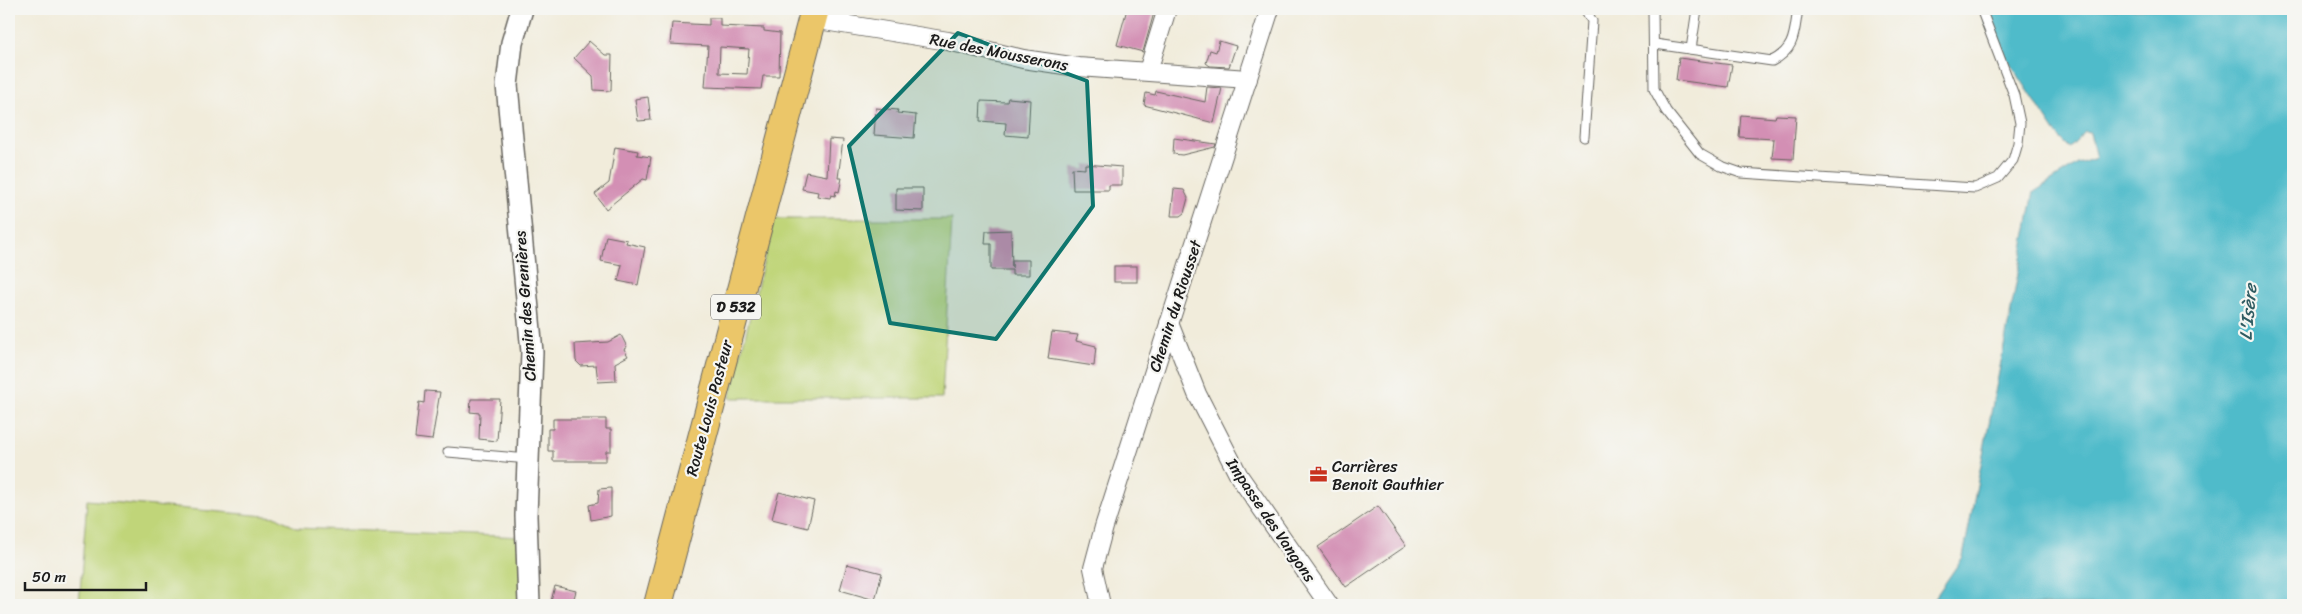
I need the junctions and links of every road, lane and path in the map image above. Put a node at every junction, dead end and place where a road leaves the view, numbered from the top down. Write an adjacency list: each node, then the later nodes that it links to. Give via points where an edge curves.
1 (522, 9): 17 (street, Chemin des Grenières, via 512,43 507,85 532,352)
2 (1167, 9): 12 (street)
3 (1270, 9): 13 (street, Chemin du Riousset)
4 (1585, 9): 14 (lane, via 1592,21)
5 (1653, 9): 10 (lane)
6 (1697, 9): 11 (lane)
7 (1798, 9): 11 (lane, via 1788,51 1772,61)
8 (1981, 9): 10 (lane, via 2014,95 2020,123 2012,160 1998,178 1975,188 1741,173 1721,166 1700,154 1666,111 1654,90)
9 (813, 14): 12 (street, Rue des Mousserons, via 948,41 1023,60); 19 (main road, Route Louis Pasteur / D 532)
10 (1655, 44): 11 (lane)
11 (1691, 50)
12 (1148, 71): 13 (street, Rue des Mousserons)
13 (1248, 79): 15 (street, Chemin du Riousset)
14 (1584, 136)
15 (1169, 323): 20 (street, Chemin du Riousset, via 1093,568); 21 (street, Impasse des Vangons, via 1197,394 1239,476)
16 (448, 452): 17 (lane)
17 (529, 459): 18 (street, Chemin des Grenières, via 526,516)
18 (529, 605)
19 (658, 605)
20 (1101, 605)
21 (1328, 605)

